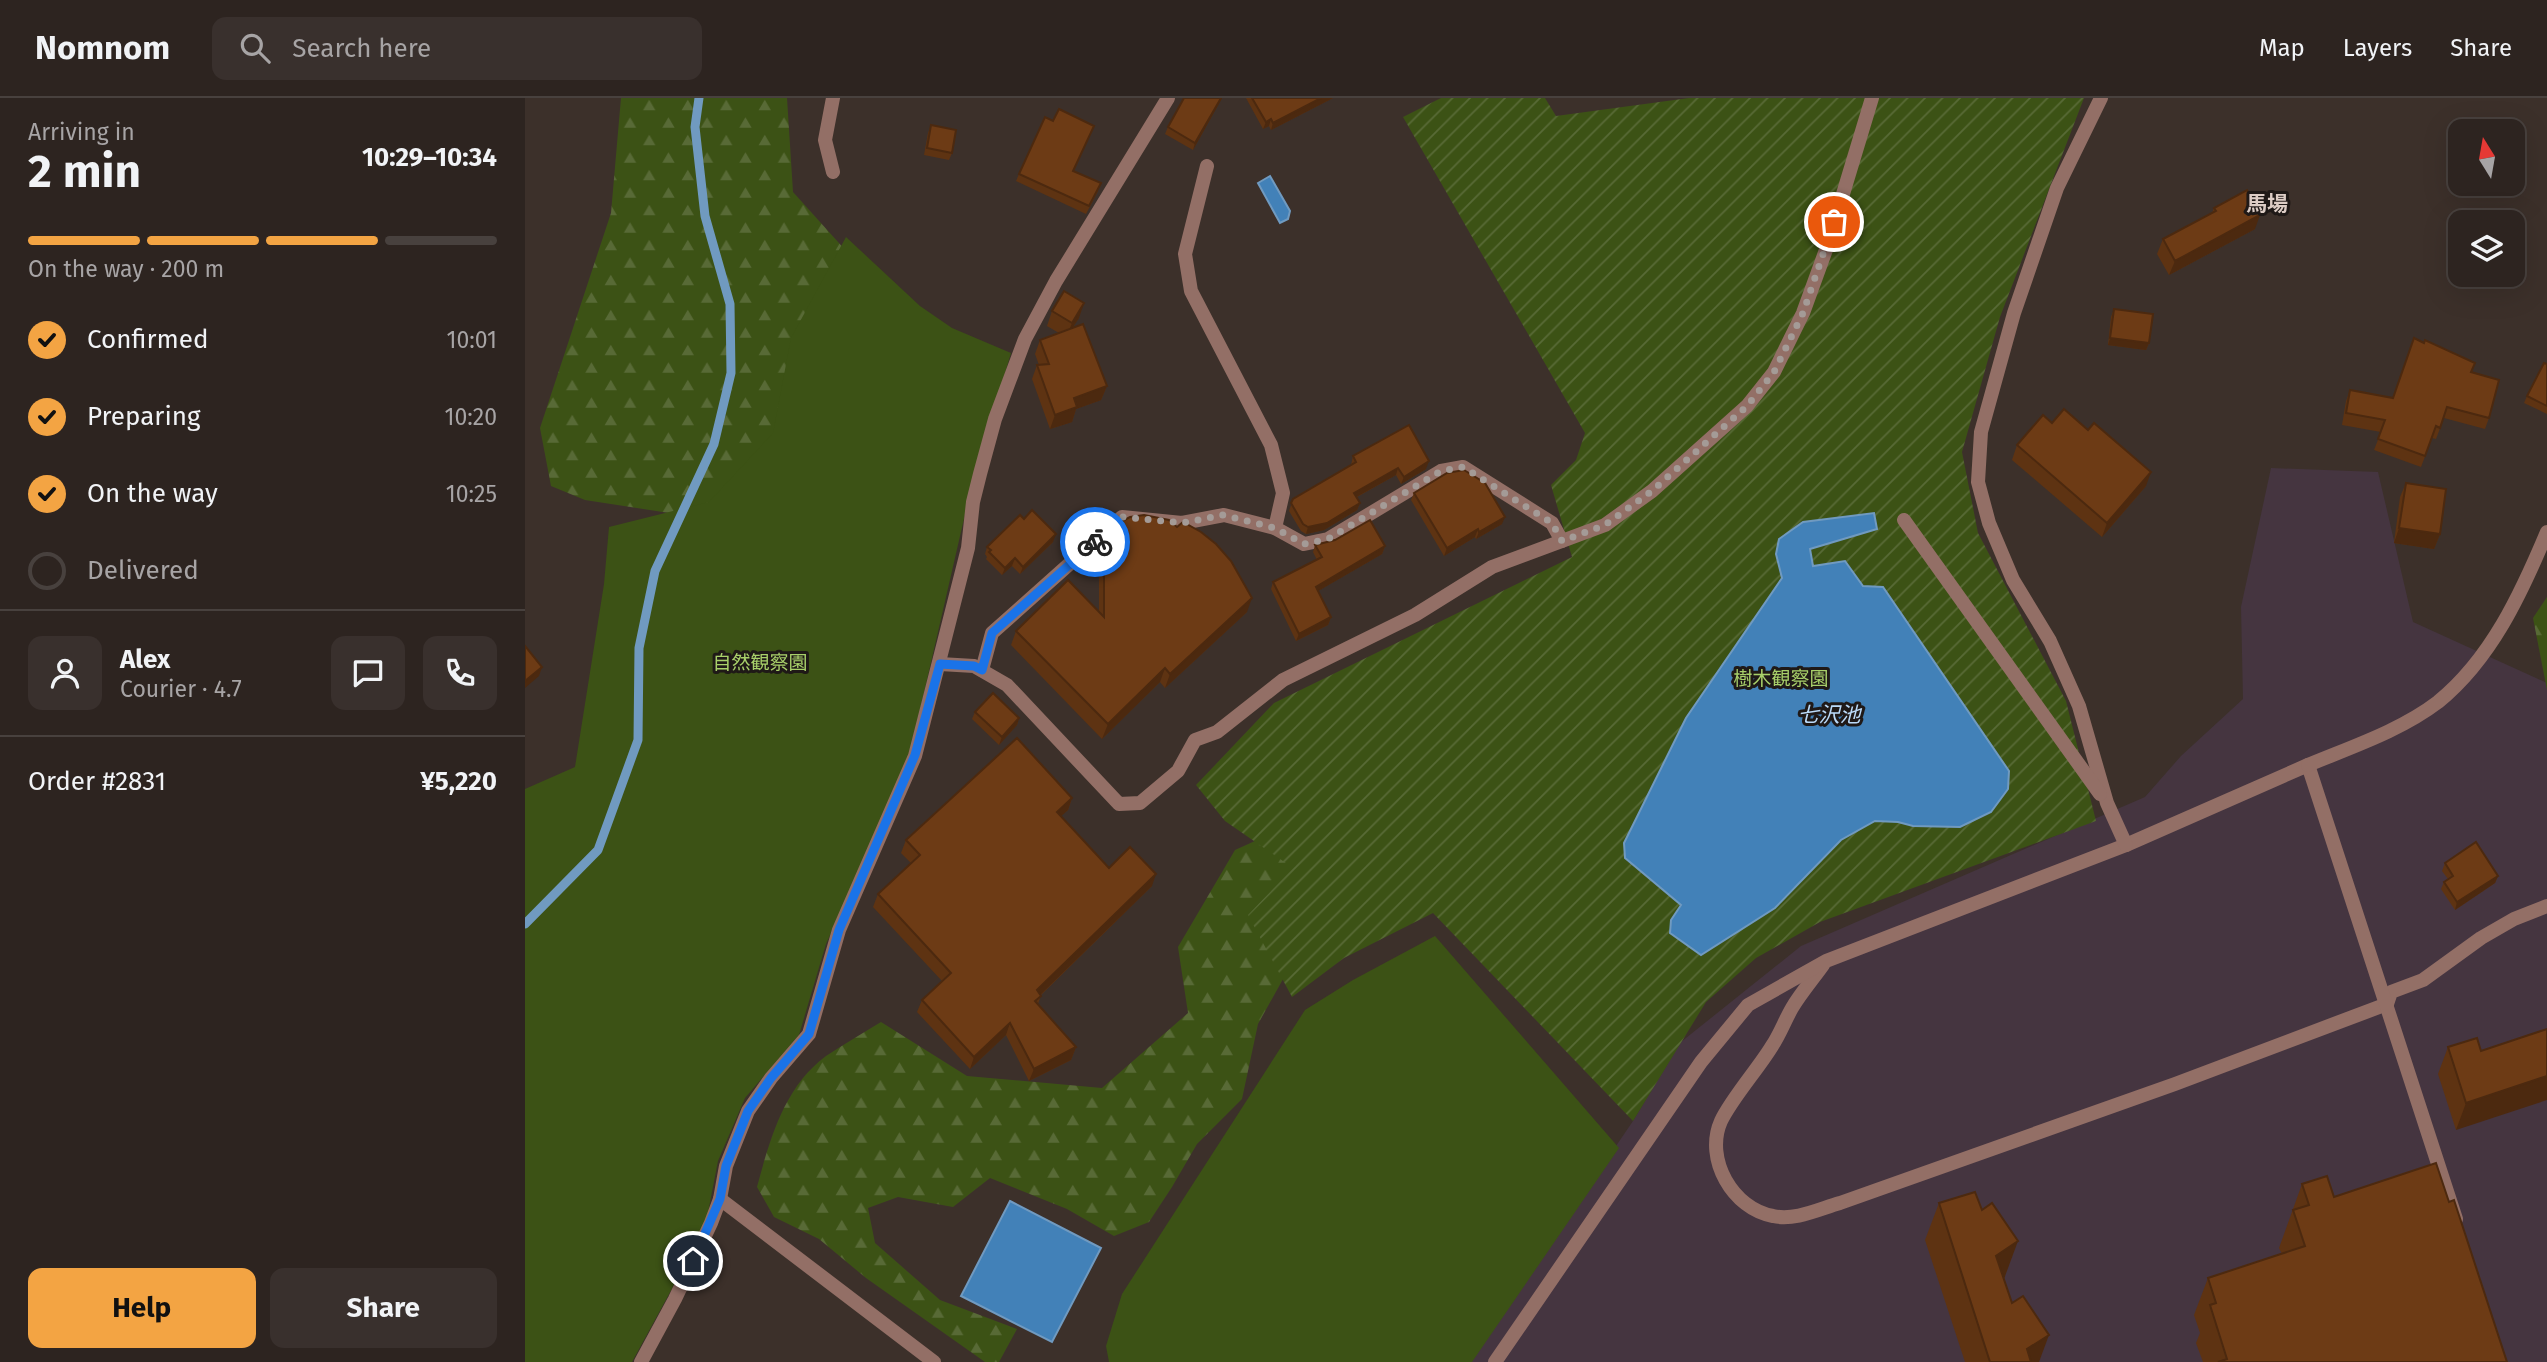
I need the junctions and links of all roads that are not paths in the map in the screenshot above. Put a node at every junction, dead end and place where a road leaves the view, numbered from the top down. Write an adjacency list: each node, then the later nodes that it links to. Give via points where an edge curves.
1 (1168, 98): 11 (street, via 1056,281 1011,372 980,474 968,548)
2 (1872, 98): 10 (street, via 1827,247 1803,313 1774,372 1747,406 1652,491 1605,525)
3 (2101, 98): 14 (street, via 2057,188 2014,313 1981,432 1978,482 2013,580 2050,641 2079,706)
4 (835, 101): 6 (street, via 825,140)
5 (1207, 166): 8 (street, via 1185,254 1191,291 1271,445 1283,493)
6 (833, 172)
7 (1904, 520): 14 (street)
8 (1275, 528): 10 (street, via 1304,544 1328,539 1441,471 1463,467 1552,523); 12 (street, via 1223,515 1182,523 1122,517 992,633)
9 (2547, 532): 13 (street, via 2521,593 2488,647 2458,684 2392,729)
10 (1562, 541): 12 (street, via 1492,567 1415,615 1283,680 1217,732 1195,740 1178,771 1140,803 1119,804 1007,685)
11 (940, 664): 12 (street); 19 (street, via 915,755 839,930 809,1034 748,1111 726,1166)
12 (982, 670)
13 (2308, 765): 15 (street); 18 (street)
14 (2107, 803): 15 (street)
15 (2126, 845): 17 (street)
16 (2547, 906): 18 (street, via 2481,938 2423,980 2391,992)
17 (1826, 961): 18 (street, via 1721,1122 1716,1146 1731,1191 1751,1208 1773,1217 1795,1216 1840,1203); 23 (street, via 1748,1006 1700,1062)
18 (2387, 1004): 20 (street)
19 (720, 1199): 21 (street); 22 (street)
20 (2459, 1229)
21 (641, 1362)
22 (934, 1362)
23 (1495, 1362)

